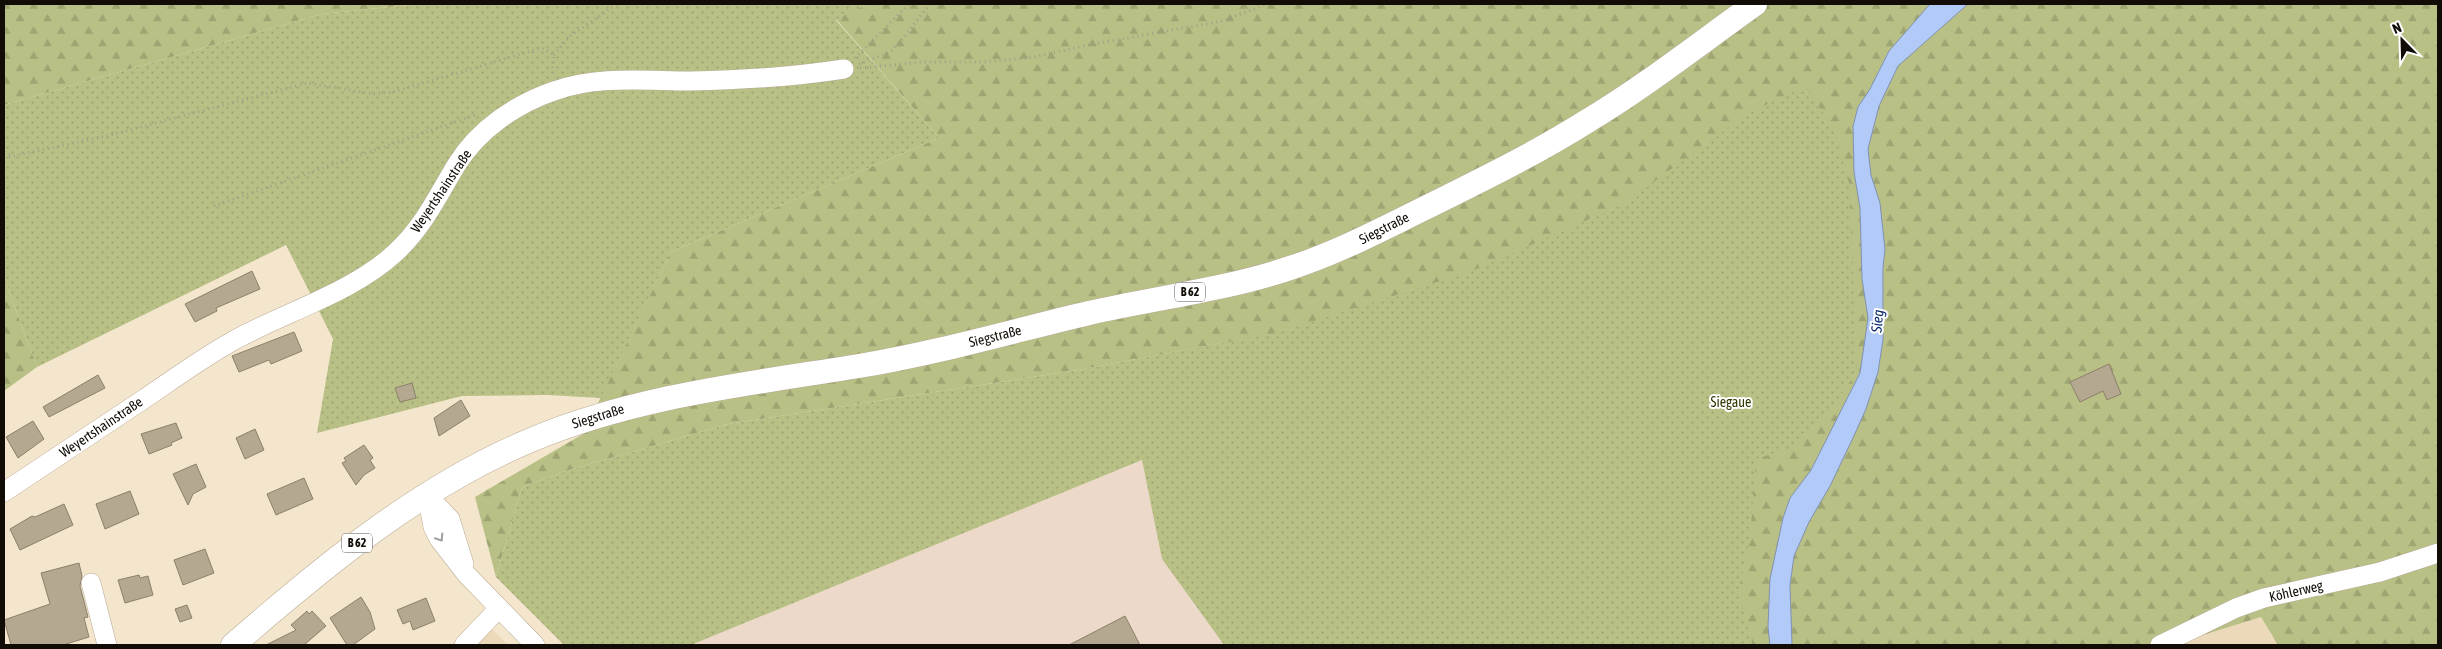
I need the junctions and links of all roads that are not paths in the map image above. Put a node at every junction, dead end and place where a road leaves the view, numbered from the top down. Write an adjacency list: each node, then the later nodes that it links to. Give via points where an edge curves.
1 (1755, 4): 4 (main road, Siegstraße / B 62, via 1591,120 1503,169 1354,243 1286,270 864,365 694,392 640,404 525,442)
2 (844, 69): 3 (street, Weyertshainstraße, via 786,77 619,80 577,85 556,90 513,110 484,132 458,161 424,220 410,238 379,266 332,293 227,344)
3 (4, 492)
4 (427, 495): 7 (street, via 450,519 468,575); 9 (main road, Siegstraße / B 62, via 380,526 290,595)
5 (2438, 553): 12 (street, Köhlerweg, via 2380,572 2264,598)
6 (91, 584): 8 (street)
7 (499, 608): 10 (street); 11 (street)
8 (107, 645)
9 (233, 645)
10 (464, 645)
11 (535, 645)
12 (2160, 645)

